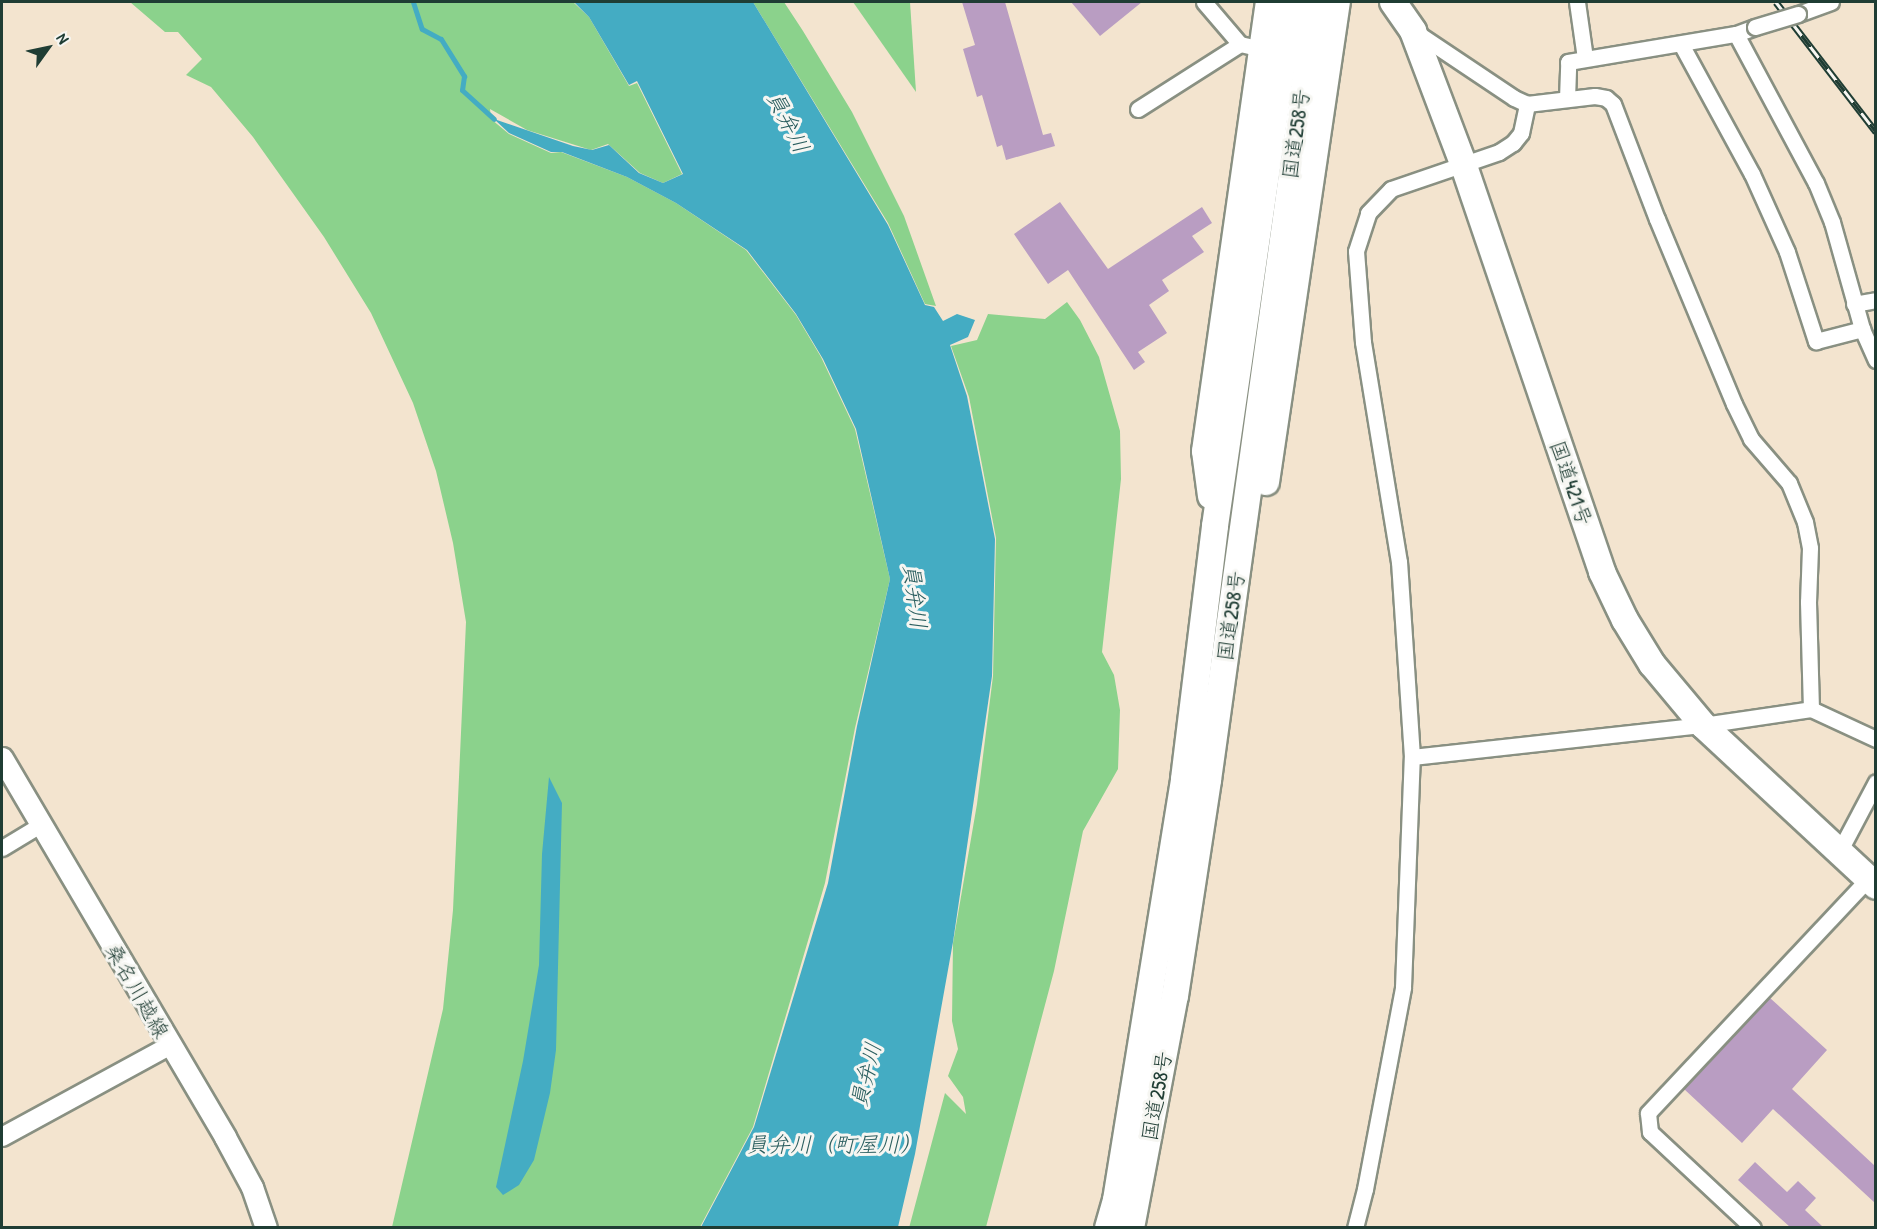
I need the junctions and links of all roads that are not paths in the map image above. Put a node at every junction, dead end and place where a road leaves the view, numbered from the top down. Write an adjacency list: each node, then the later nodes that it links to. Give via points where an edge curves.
1 (1204, 2): 13 (street)
2 (1269, 2): 13 (highway)
3 (1291, 2): 23 (highway, 国道258号)
4 (1316, 2): 24 (highway, 国道258号)
5 (1337, 2): 24 (highway, via 1256,551)
6 (1393, 2): 10 (highway, 国道421号)
7 (1406, 2): 10 (street)
8 (1576, 2): 14 (street)
9 (1831, 2): 11 (street, bridge)
10 (1413, 31): 16 (street); 18 (highway, 国道421号)
11 (1736, 34): 12 (street); 20 (street, via 1816,183 1832,222)
12 (1681, 44): 14 (street); 21 (street, via 1752,174 1787,252 1816,341)
13 (1252, 46): 17 (street); 23 (highway, via 1205,451)
14 (1585, 58): 15 (street, via 1568,62)
15 (1567, 99): 16 (street); 25 (street, via 1595,96 1613,104 1734,404 1751,439 1789,483 1798,505 1810,548)
16 (1527, 104): 18 (street, via 1521,133 1513,143)
17 (1138, 109)
18 (1464, 166): 26 (highway, 国道421号, via 1602,572 1652,664); 28 (street, via 1390,189 1368,213 1356,251 1363,342 1399,562)
19 (1875, 300): 20 (street)
20 (1854, 304): 21 (street)
21 (1862, 329): 22 (street)
22 (1875, 360)
23 (1215, 526): 38 (highway, 国道258号, via 1184,780 1116,1200)
24 (1228, 636): 39 (highway, 国道258号, via 1175,996)
25 (1812, 709): 26 (street); 27 (street)
26 (1703, 724): 28 (street); 33 (highway, 国道421号)
27 (1875, 739)
28 (1412, 757): 40 (street, via 1403,987)
29 (2, 758): 31 (main road, 桑名川越線)
30 (1875, 782): 33 (street)
31 (40, 825): 32 (street); 35 (main road, 桑名川越線)
32 (2, 848)
33 (1839, 852): 34 (highway, 国道421号)
34 (1872, 882): 41 (street, via 1648,1113 1650,1132)
35 (169, 1046): 36 (street); 37 (main road, 桑名川越線, via 252,1187)
36 (2, 1137)
37 (266, 1227)
38 (1108, 1227)
39 (1131, 1227)
40 (1355, 1227)
41 (1753, 1227)

